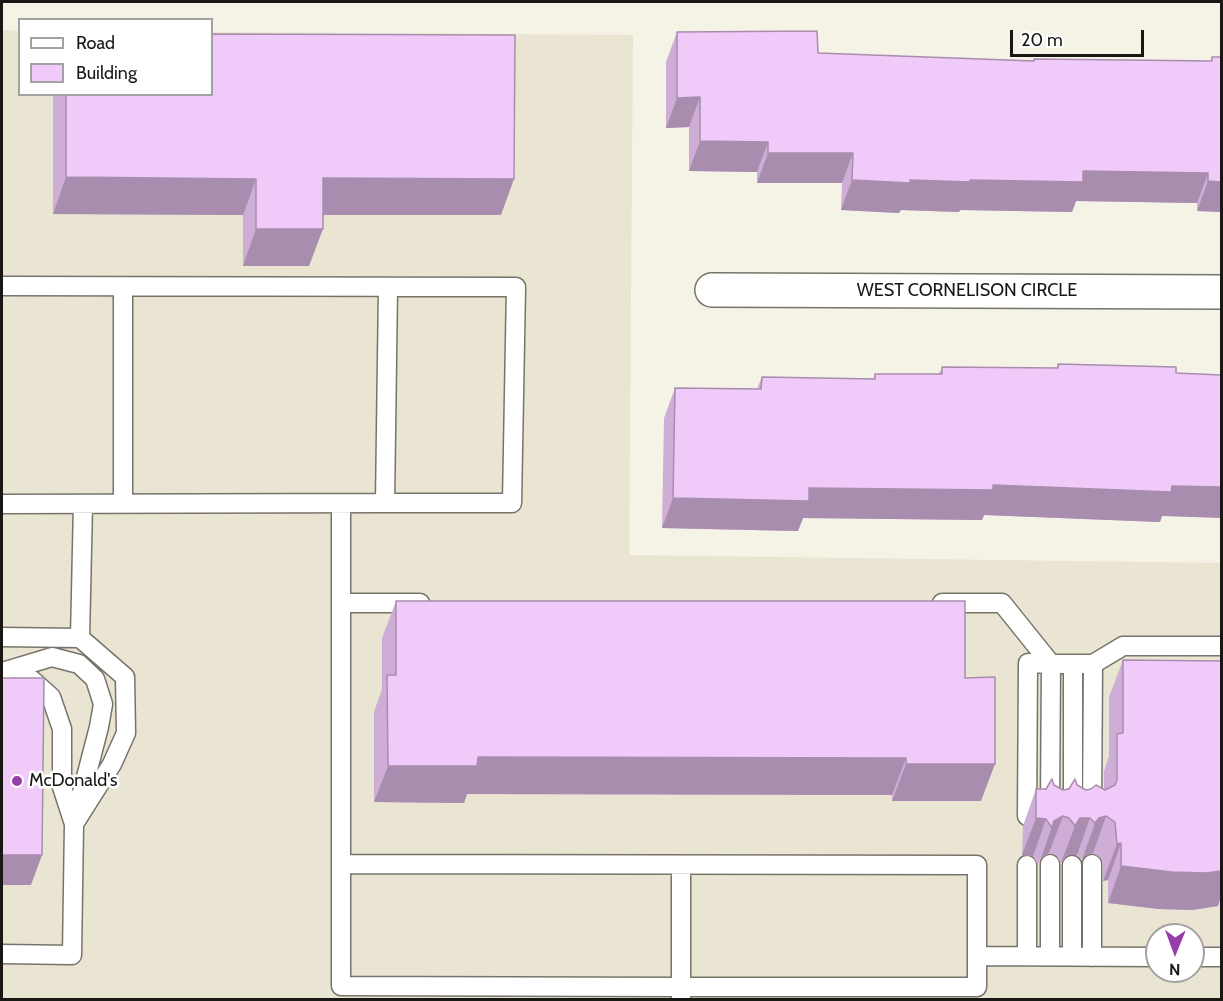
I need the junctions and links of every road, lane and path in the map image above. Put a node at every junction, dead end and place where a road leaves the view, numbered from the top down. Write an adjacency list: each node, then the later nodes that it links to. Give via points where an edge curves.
1 (2, 286): 2 (lane)
2 (123, 287): 3 (lane); 6 (lane)
3 (388, 287): 7 (lane); 7 (lane, via 516,287 512,503)
4 (712, 290): 5 (street, WEST CORNELISON CIRCLE)
5 (1221, 292)
6 (123, 503): 9 (lane); 10 (lane)
7 (385, 503): 10 (lane)
8 (2, 504): 9 (lane)
9 (83, 504): 15 (lane)
10 (341, 504): 11 (lane)
11 (341, 603): 12 (lane); 26 (lane)
12 (435, 603)
13 (919, 603): 17 (lane, via 1002,603)
14 (2, 637): 15 (lane)
15 (80, 638): 25 (lane, via 125,677 126,733 112,764)
16 (1221, 646): 19 (lane, via 1123,646)
17 (1051, 664): 18 (lane); 21 (lane, via 1028,663); 22 (lane)
18 (1073, 664): 19 (lane); 23 (lane)
19 (1093, 664): 24 (lane)
20 (2, 672): 25 (lane, via 32,680 51,697 62,729 62,788); 25 (lane, via 52,657 79,664 95,680 103,704)
21 (1027, 816)
22 (1050, 816)
23 (1072, 816)
24 (1092, 816)
25 (74, 824): 32 (lane, via 72,955)
26 (341, 864): 29 (lane); 41 (lane, via 340,987)
27 (1050, 864): 35 (lane)
28 (1092, 864): 37 (lane)
29 (681, 865): 33 (lane, via 977,865); 41 (lane)
30 (1027, 865): 34 (lane)
31 (1072, 865): 36 (lane)
32 (2, 954)
33 (977, 956): 34 (lane); 41 (lane, via 977,987)
34 (1027, 956): 35 (lane)
35 (1050, 956): 36 (lane)
36 (1072, 956): 37 (lane)
37 (1092, 957): 38 (lane)
38 (1145, 957)
39 (1205, 957): 40 (lane)
40 (1221, 957)
41 (681, 993)

